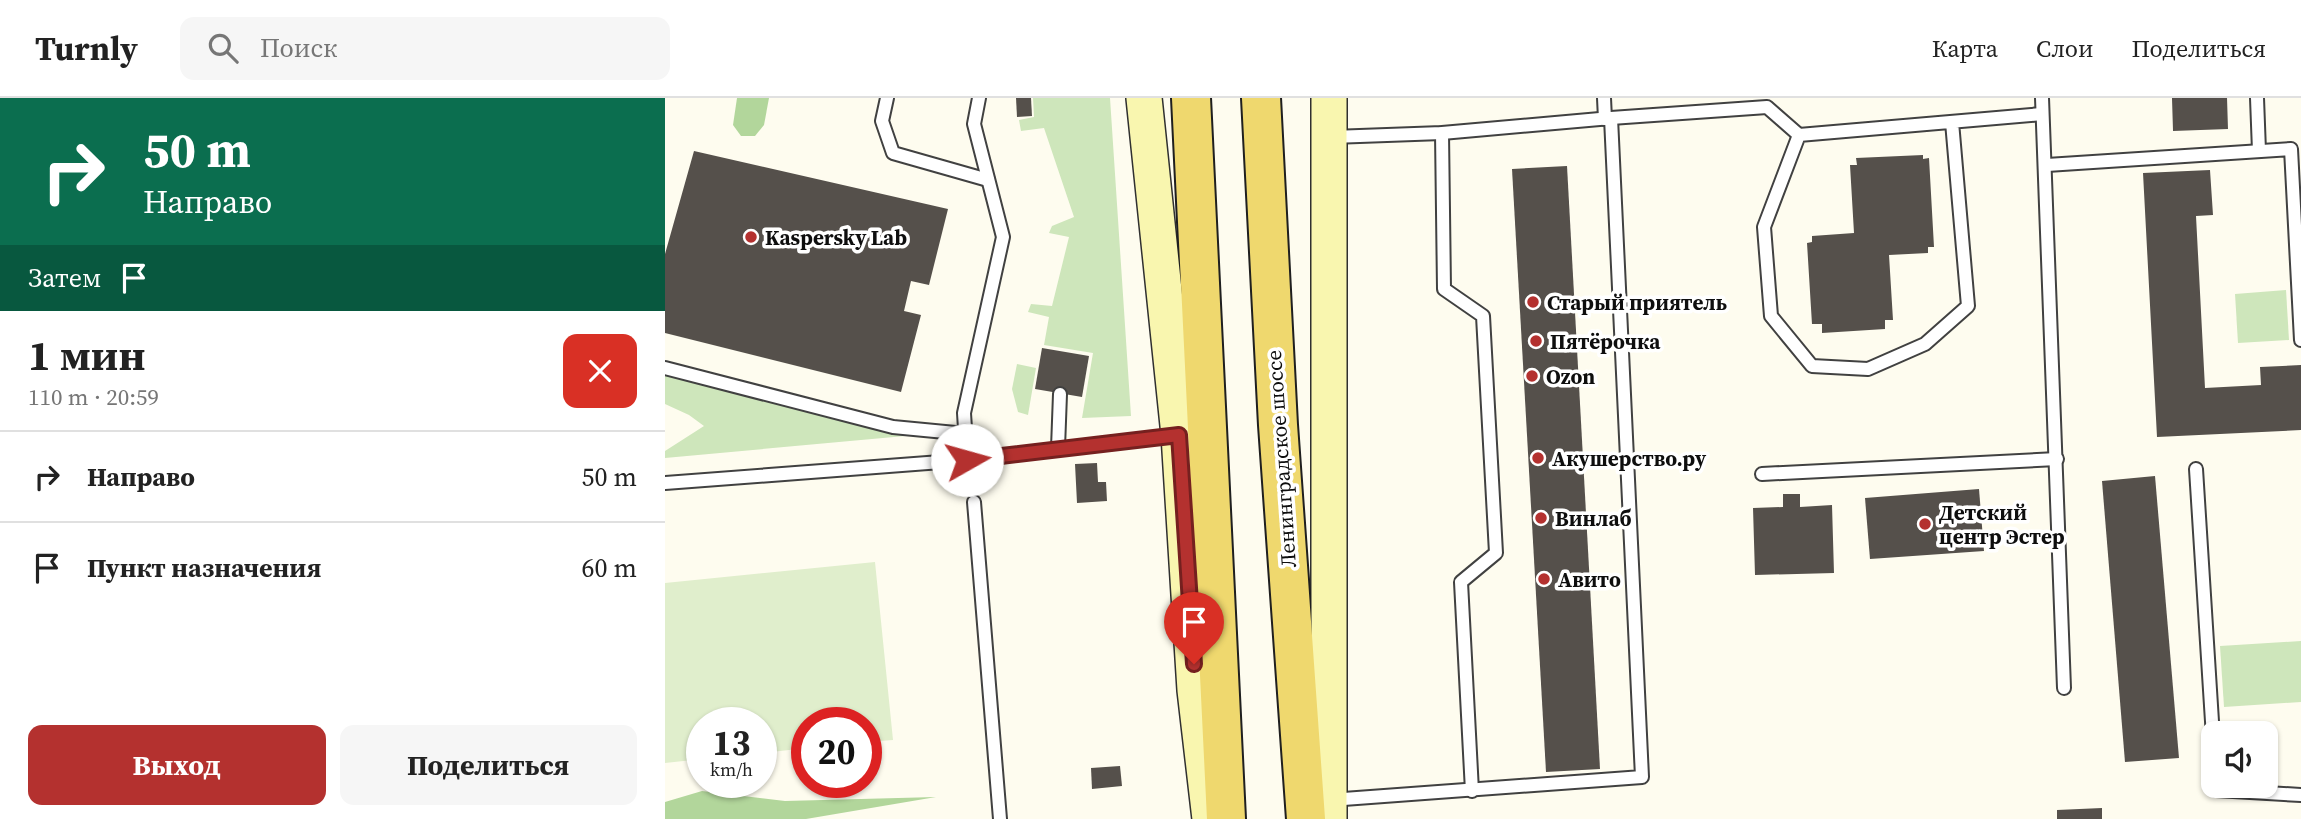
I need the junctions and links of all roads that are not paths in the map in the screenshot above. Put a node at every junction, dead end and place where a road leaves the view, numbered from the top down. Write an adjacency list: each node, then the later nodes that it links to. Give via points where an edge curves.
1 (887, 98): 18 (lane, via 882,121 893,153)
2 (979, 98): 18 (lane, via 974,124)
3 (1144, 98): 23 (main road)
4 (1191, 98): 40 (main road)
5 (1261, 98): 36 (main road, Ленинградское шоссе, via 1278,425)
6 (1329, 98): 15 (main road)
7 (1604, 98): 11 (lane)
8 (2042, 98): 10 (lane)
9 (2257, 98): 16 (lane)
10 (2042, 114): 12 (lane); 17 (lane)
11 (1608, 119): 13 (lane); 14 (lane, via 1767,107); 33 (lane, via 1642,777)
12 (1952, 122): 14 (lane); 14 (lane, via 1968,306 1925,344 1868,369 1812,366 1771,316 1764,227)
13 (1442, 133): 15 (lane); 33 (lane, via 1444,289 1483,316 1496,553 1461,582)
14 (1799, 135)
15 (1331, 136): 36 (main road)
16 (2259, 151): 17 (lane); 19 (lane, via 2291,149)
17 (2047, 165): 25 (lane)
18 (988, 180): 22 (lane, via 1003,237 964,413)
19 (2301, 340)
20 (665, 368): 22 (lane, via 893,427)
21 (1060, 394): 24 (lane)
22 (965, 434): 26 (lane)
23 (1179, 435): 24 (lane); 39 (main road, via 1195,690)
24 (1058, 448): 26 (lane)
25 (2057, 459): 28 (lane); 31 (lane)
26 (967, 460): 29 (lane)
27 (2196, 468): 32 (lane)
28 (1762, 474)
29 (665, 483)
30 (974, 502): 37 (lane)
31 (2064, 688)
32 (2212, 721)
33 (1472, 791): 36 (lane)
34 (2278, 794): 35 (lane)
35 (2301, 795)
36 (1322, 813)
37 (1000, 819)
38 (1201, 819): 39 (lane)
39 (1210, 819)
40 (1226, 819)

